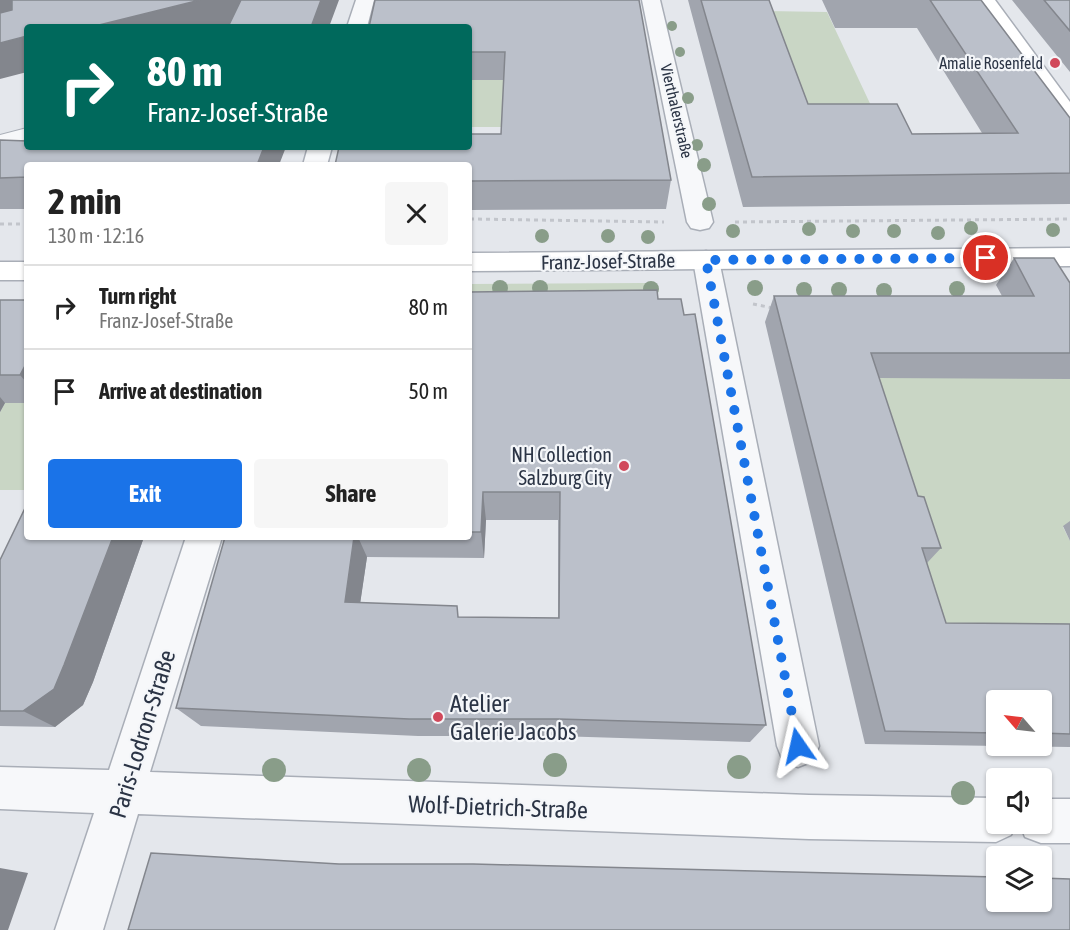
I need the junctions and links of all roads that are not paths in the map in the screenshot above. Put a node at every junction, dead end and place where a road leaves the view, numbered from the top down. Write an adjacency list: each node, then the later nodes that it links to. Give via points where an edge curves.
1 (365, 0): 4 (street)
2 (651, 0): 8 (street, Vierthalerstraße)
3 (985, 0): 5 (street)
4 (358, 24)
5 (1070, 117)
6 (24, 135): 7 (lane)
7 (0, 141)
8 (700, 222)
9 (1070, 257): 10 (street, Franz-Josef-Straße)
10 (706, 260): 11 (street, Franz-Josef-Straße); 15 (street)
11 (472, 262)
12 (0, 271): 13 (street)
13 (24, 271)
14 (203, 540): 17 (street, Paris-Lodron-Straße)
15 (798, 746)
16 (0, 788): 17 (street, Wolf-Dietrich-Straße)
17 (124, 794): 18 (street, Wolf-Dietrich-Straße); 21 (street, Paris-Lodron-Straße)
18 (986, 820)
19 (1052, 821): 20 (street)
20 (1070, 821)
21 (79, 930)

